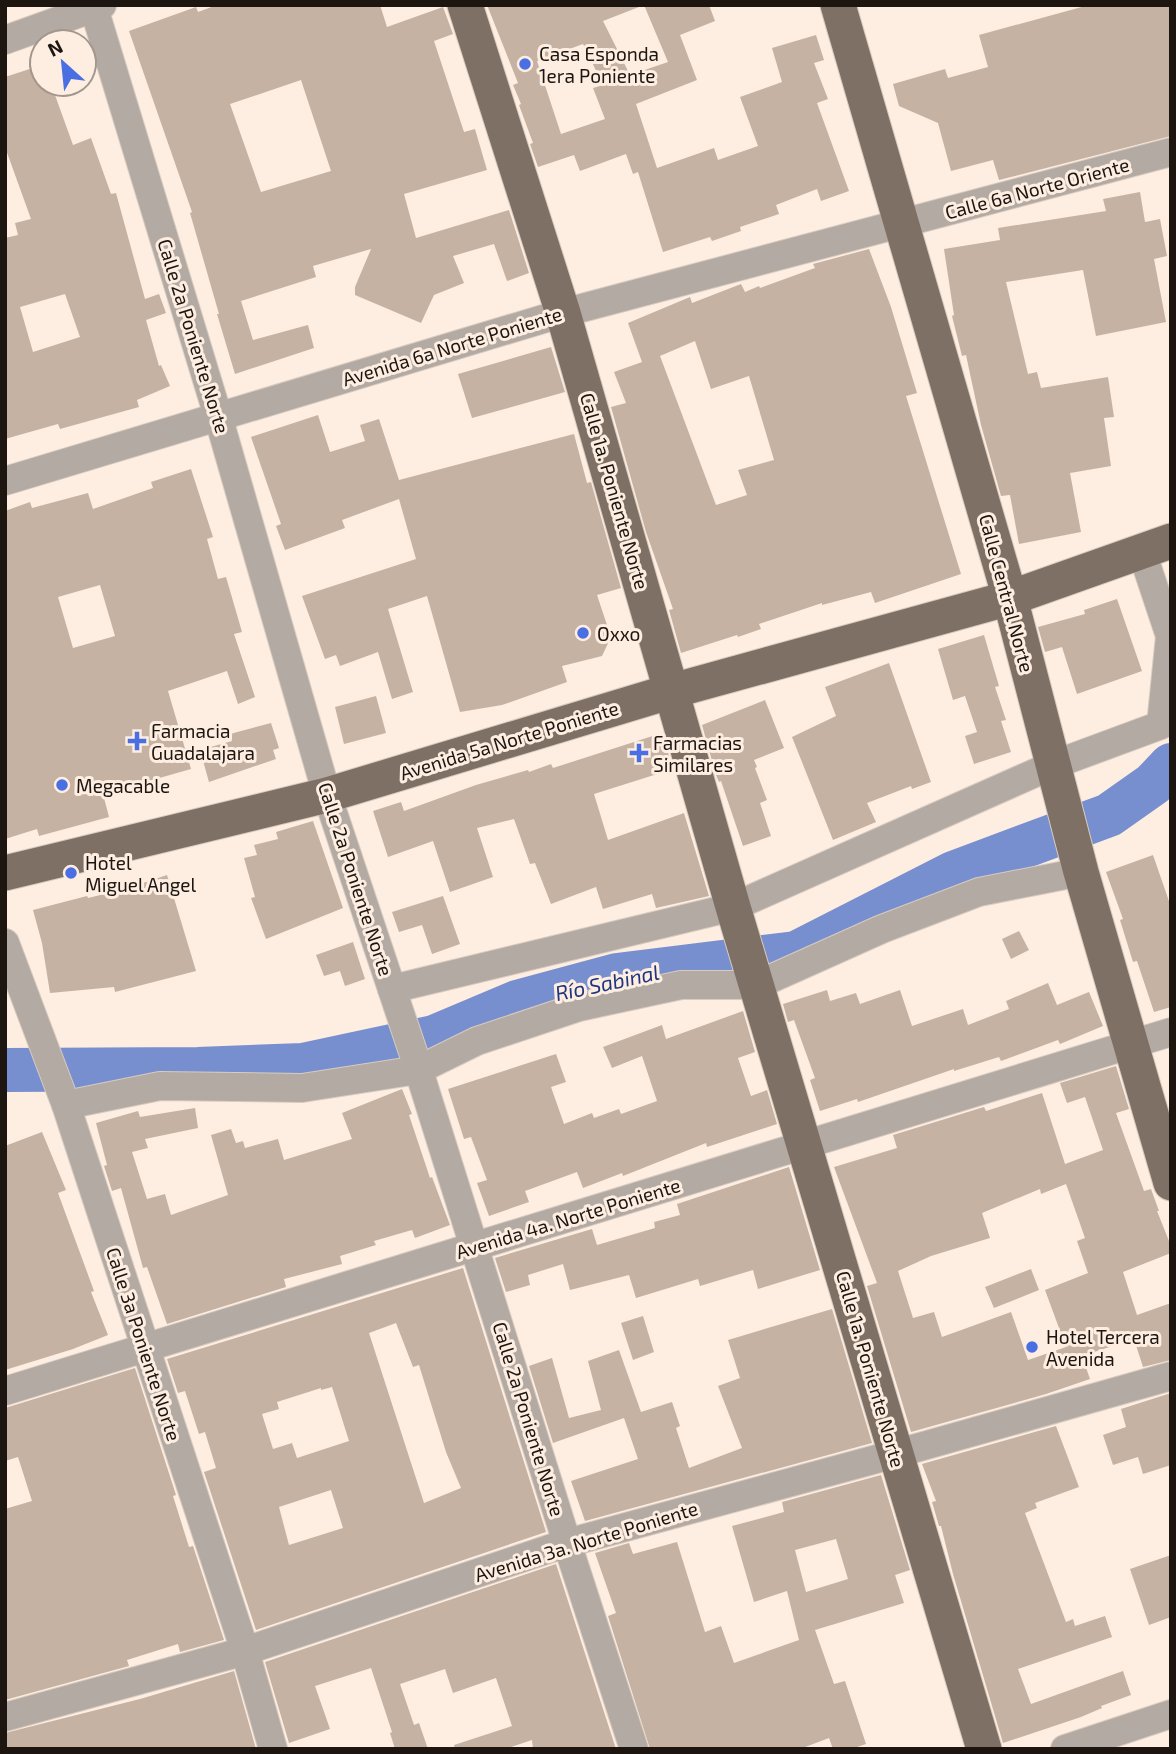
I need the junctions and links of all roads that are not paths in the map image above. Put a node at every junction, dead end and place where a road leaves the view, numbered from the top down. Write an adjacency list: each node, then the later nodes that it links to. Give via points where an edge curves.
1 (465, 5): 7 (main road, Calle 1a. Poniente Norte)
2 (838, 5): 6 (main road, Calle Central Norte)
3 (96, 6): 4 (street); 8 (street, Calle 2a Poniente Norte)
4 (5, 40)
5 (1171, 152): 6 (street, Calle 6a Norte Oriente)
6 (902, 223): 7 (street, Avenida 6a Norte Poniente); 11 (main road, Calle Central Norte)
7 (563, 313): 8 (street, Avenida 6a Norte Poniente); 12 (main road, Calle 1a. Poniente Norte)
8 (218, 416): 9 (street, Avenida 6a Norte Poniente); 14 (street, Calle 2a Poniente Norte)
9 (5, 481)
10 (1152, 548): 11 (main road, Avenida 5a Norte Poniente); 13 (street, via 1170,636 1161,725)
11 (1010, 598): 12 (main road, Avenida 5a Norte Poniente); 13 (main road, Calle Central Norte)
12 (672, 691): 14 (main road, Avenida 5a Norte Poniente); 17 (main road, Calle 1a. Poniente Norte)
13 (1054, 768): 15 (main road, Calle Central Norte); 17 (street)
14 (327, 795): 16 (main road, Avenida 5a Norte Poniente); 20 (street, Calle 2a Poniente Norte)
15 (1078, 859): 19 (street, via 882,929); 22 (main road, Calle Central Norte)
16 (5, 873)
17 (734, 910): 19 (main road, Calle 1a. Poniente Norte); 20 (street)
18 (5, 943): 24 (street, Calle 3a Poniente Norte)
19 (757, 985): 23 (street, via 681,985 579,1007); 25 (main road, Calle 1a. Poniente Norte)
20 (393, 990): 23 (street, Calle 2a Poniente Norte)
21 (1171, 1032): 22 (street, Avenida 4a. Norte Poniente)
22 (1131, 1045): 25 (street, Avenida 4a. Norte Poniente); 26 (main road, Calle Central Norte)
23 (416, 1063): 24 (street, via 302,1088 160,1086); 27 (street, Calle 2a Poniente Norte)
24 (64, 1098): 28 (street, Calle 3a Poniente Norte)
25 (805, 1145): 27 (street, Avenida 4a. Norte Poniente); 31 (main road, Calle 1a. Poniente Norte)
26 (1171, 1183)
27 (475, 1247): 28 (street, Avenida 4a. Norte Poniente); 32 (street, Calle 2a Poniente Norte)
28 (144, 1348): 30 (street, Avenida 4a. Norte Poniente); 33 (street, Calle 3a Poniente Norte)
29 (1171, 1376): 31 (street, Avenida 3a. Norte Poniente)
30 (5, 1391)
31 (895, 1454): 32 (street, Avenida 3a. Norte Poniente); 38 (main road, Calle 1a. Poniente Norte)
32 (567, 1543): 33 (street, Avenida 3a. Norte Poniente); 37 (street, Calle 2a Poniente Norte)
33 (245, 1651): 35 (street, Avenida 3a. Norte Poniente); 36 (street, Calle 3a Poniente Norte)
34 (1171, 1714): 39 (street)
35 (5, 1717)
36 (273, 1749)
37 (634, 1749)
38 (984, 1749)
39 (1065, 1749)

